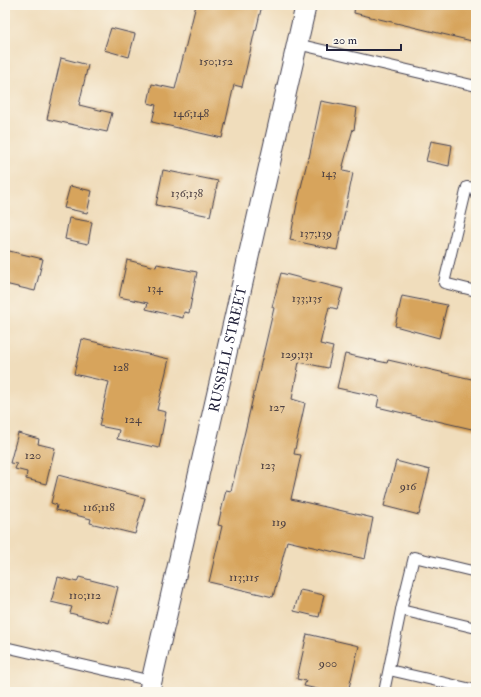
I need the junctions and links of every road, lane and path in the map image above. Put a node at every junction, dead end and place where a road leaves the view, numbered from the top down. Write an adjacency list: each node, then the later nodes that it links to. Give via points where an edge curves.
1 (306, 5): 2 (street, RUSSELL STREET)
2 (297, 44): 3 (lane); 11 (street, RUSSELL STREET)
3 (476, 86)
4 (476, 188): 5 (lane, via 466,187 444,283)
5 (476, 291)
6 (476, 572): 7 (lane, via 414,557)
7 (401, 610): 8 (lane); 10 (lane)
8 (476, 628)
9 (5, 647): 11 (lane)
10 (389, 670): 12 (lane); 13 (lane)
11 (150, 686)
12 (476, 690)
13 (384, 692)

